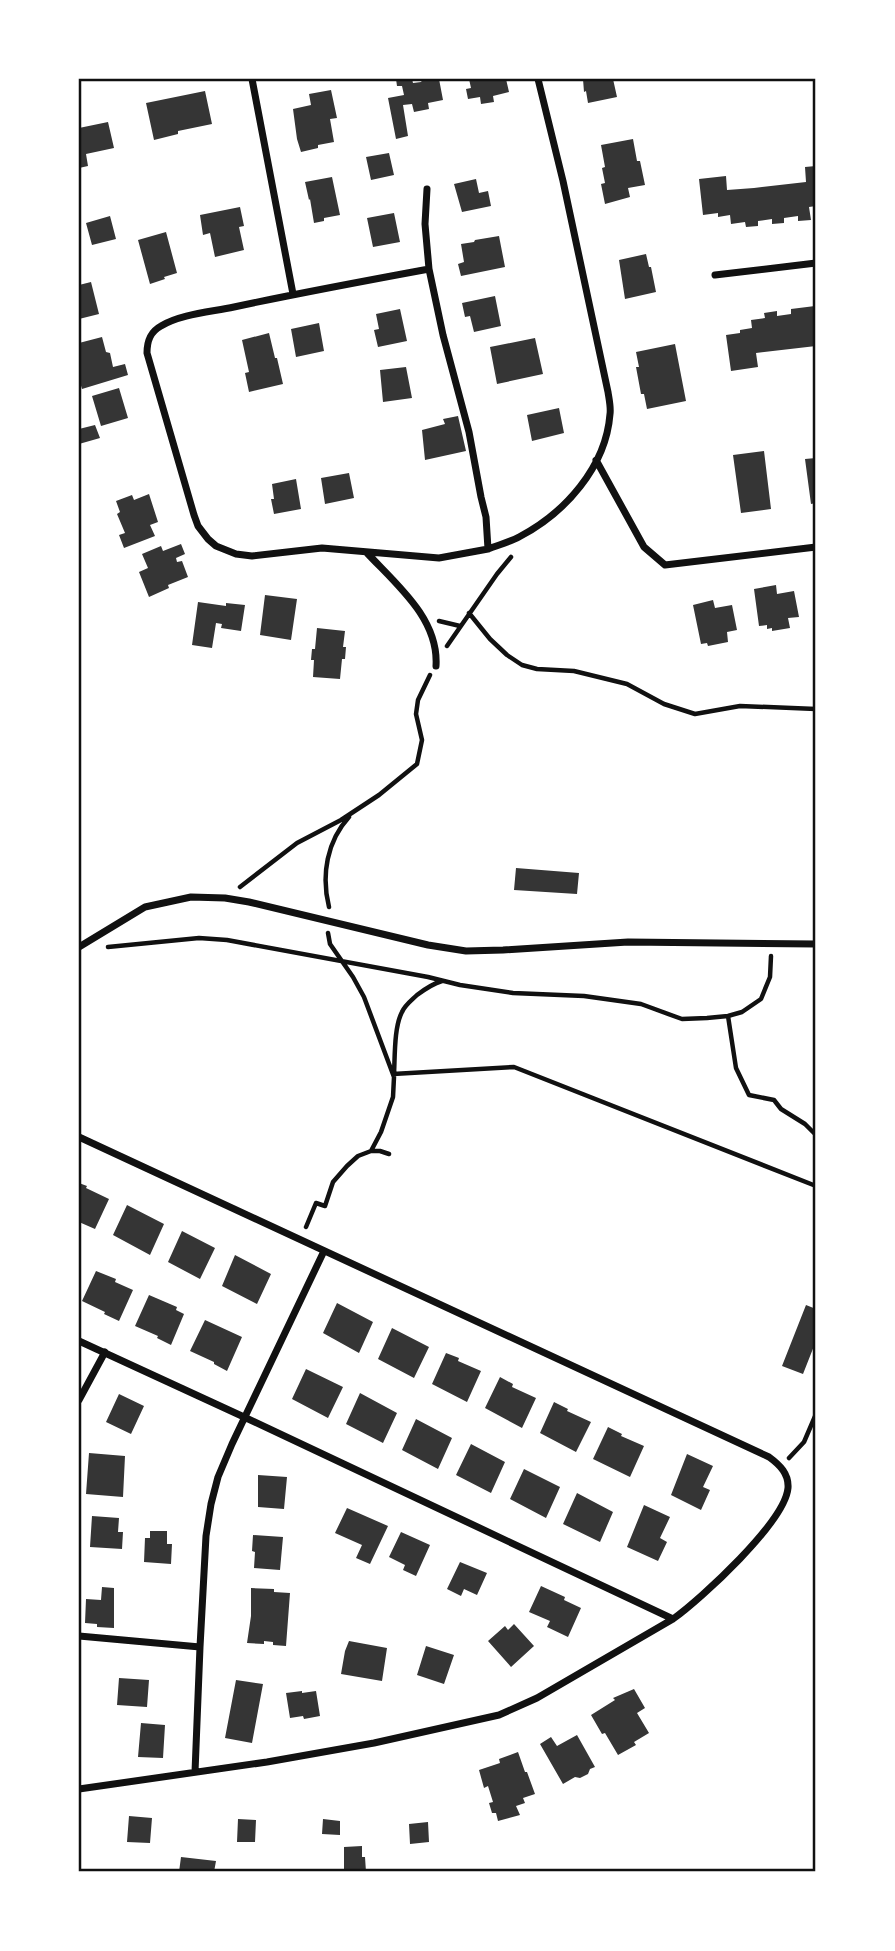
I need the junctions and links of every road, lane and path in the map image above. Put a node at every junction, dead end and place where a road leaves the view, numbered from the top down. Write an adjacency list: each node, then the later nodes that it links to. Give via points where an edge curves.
1 (252, 79): 7 (street)
2 (538, 79): 8 (street, via 608,392 610,414)
3 (427, 189): 5 (street)
4 (816, 263): 6 (street)
5 (429, 269): 7 (street); 10 (street, via 471,442)
6 (715, 275)
7 (293, 294): 11 (street, via 185,317 163,324 149,337 149,358 194,515 208,539 226,551 252,555 322,548)
8 (596, 460): 9 (street, via 644,547 664,565); 10 (street, via 562,508 519,537)
9 (816, 547)
10 (488, 549): 11 (street, via 439,558)
11 (367, 552): 13 (street, via 432,631)
12 (469, 613): 14 (path, via 490,639 522,665 627,684 695,714 740,706)
13 (436, 666)
14 (816, 709)
15 (419, 726): 16 (path, via 421,753 409,772 352,814 297,843)
16 (225, 898): 18 (street, via 466,951 628,942); 19 (street, via 191,897 145,907)
17 (816, 944): 18 (street)
18 (772, 945): 22 (path, via 770,977 761,999)
19 (79, 947)
20 (103, 948): 21 (path, via 199,938 227,940)
21 (443, 981): 22 (path, via 513,993 630,1002 682,1019); 23 (path, via 423,990 402,1010)
22 (728, 1016): 24 (path, via 736,1068 749,1095 774,1100)
23 (394, 1075): 26 (path, via 393,1097); 28 (path, via 514,1067)
24 (816, 1135)
25 (79, 1137): 29 (street)
26 (371, 1151): 27 (path); 29 (path, via 358,1156 333,1182 324,1206 316,1203)
27 (389, 1154)
28 (816, 1186)
29 (300, 1240): 30 (street)
30 (324, 1251): 35 (street); 36 (street)
31 (79, 1341): 32 (street)
32 (105, 1352): 33 (street); 35 (street)
33 (79, 1400)
34 (816, 1415): 36 (path, via 804,1442)
35 (244, 1417): 37 (street); 39 (street, via 211,1504)
36 (780, 1465): 37 (street, via 788,1488 769,1523 712,1587)
37 (673, 1619): 40 (street, via 499,1715 374,1743)
38 (79, 1636): 39 (street)
39 (200, 1647): 40 (street)
40 (195, 1772): 41 (street)
41 (79, 1789)

